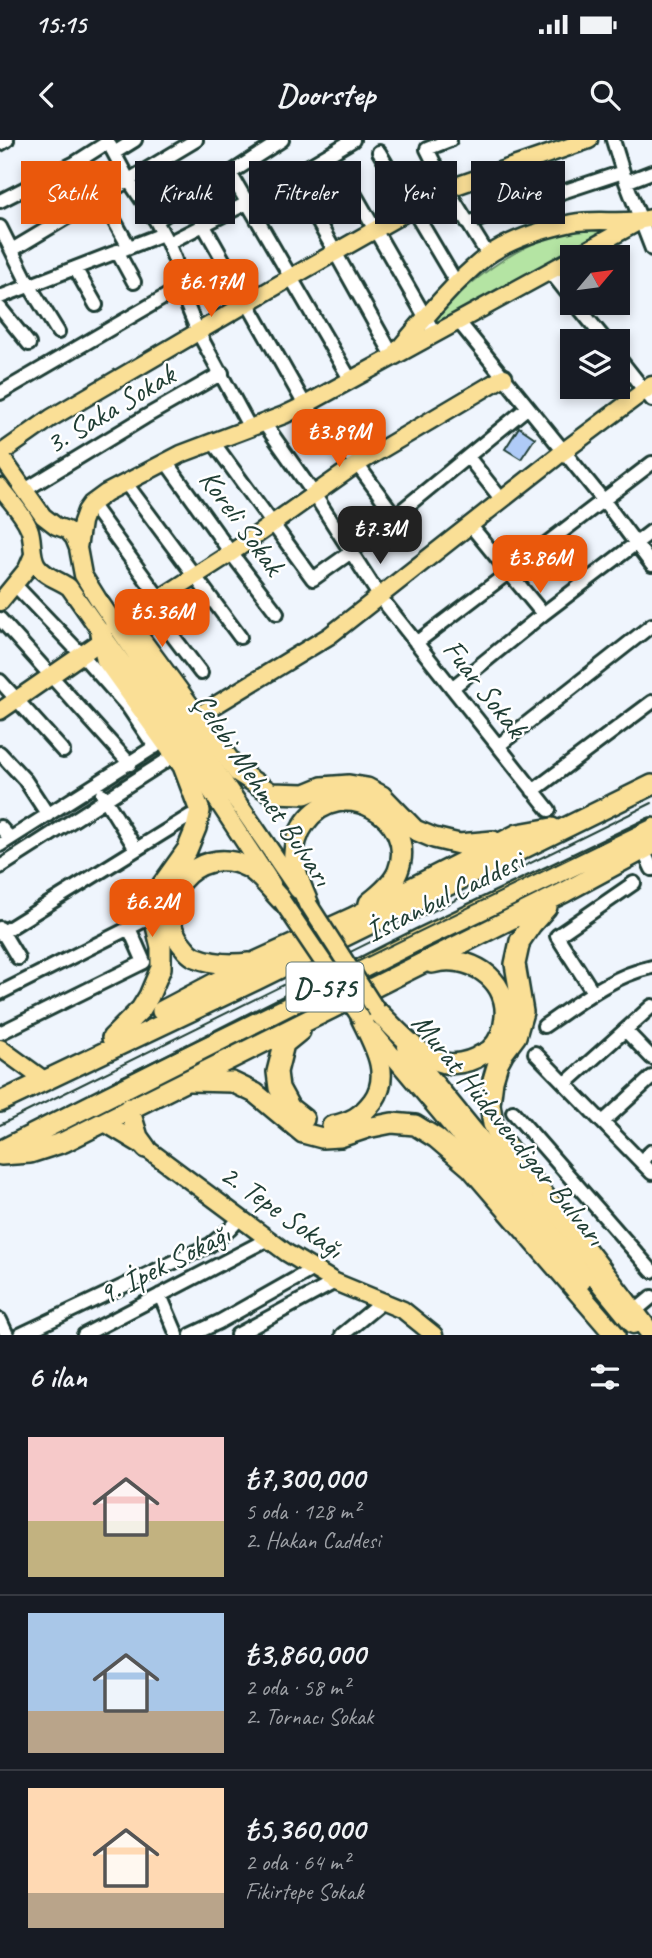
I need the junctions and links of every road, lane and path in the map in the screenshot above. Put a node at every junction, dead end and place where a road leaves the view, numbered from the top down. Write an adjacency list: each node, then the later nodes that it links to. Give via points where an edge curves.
1 (6, 140): 9 (street)
2 (135, 140): 10 (street)
3 (196, 140): 17 (street)
4 (282, 140): 14 (street)
5 (353, 140): 23 (street)
6 (450, 140): 13 (street, via 427,149)
7 (589, 140): 20 (main road)
8 (613, 140): 16 (street)
9 (0, 144)
10 (109, 145): 17 (street, Fuar Sokak); 22 (street)
11 (379, 152): 12 (street)
12 (384, 161)
13 (433, 161)
14 (235, 170)
15 (652, 173): 16 (street)
16 (625, 177): 26 (street); 27 (street)
17 (129, 181): 19 (street); 21 (street, Fuar Sokak)
18 (235, 182): 23 (street)
19 (121, 186)
20 (457, 186)
21 (135, 190)
22 (0, 201)
23 (247, 203): 34 (street); 47 (street)
24 (361, 205): 35 (street)
25 (457, 205): 27 (street)
26 (646, 219): 38 (main road); 40 (street); 43 (main road, via 575,223 530,234)
27 (468, 223): 43 (street)
28 (56, 224): 41 (street)
29 (113, 224): 39 (street)
30 (158, 224): 37 (street, Fuar Sokak)
31 (319, 224): 42 (street)
32 (384, 224): 35 (main road)
33 (421, 224): 49 (street)
34 (204, 226): 37 (street); 54 (street)
35 (375, 229): 42 (main road); 58 (street)
36 (1, 230): 41 (street)
37 (166, 238): 39 (street); 52 (street, Fuar Sokak)
38 (598, 245)
39 (123, 249): 45 (street); 48 (street)
40 (652, 249)
41 (12, 250): 51 (street)
42 (334, 253): 47 (main road); 65 (street)
43 (488, 256): 49 (main road)
44 (560, 266): 46 (main road)
45 (75, 268): 51 (street); 55 (street)
46 (550, 271): 50 (street); 59 (main road)
47 (290, 278): 54 (main road); 69 (street)
48 (134, 282)
49 (457, 284): 58 (main road)
50 (560, 284)
51 (29, 285): 53 (street); 61 (street)
52 (180, 288): 62 (street, Fuar Sokak); 71 (street)
53 (0, 297)
54 (247, 304): 62 (main road); 72 (street)
55 (96, 305)
56 (0, 307): 64 (street)
57 (585, 315): 60 (street)
58 (426, 318): 63 (street); 65 (main road)
59 (459, 322): 63 (main road); 68 (street)
60 (596, 329)
61 (58, 332)
62 (198, 332): 67 (street, Fuar Sokak); 77 (main road, via 51,418)
63 (435, 334): 65 (main road)
64 (29, 344)
65 (393, 356): 69 (main road)
66 (630, 371): 70 (street)
67 (222, 373): 74 (street, Fuar Sokak); 84 (street, 3. Saka Sokak)
68 (503, 377): 73 (street); 81 (main road)
69 (350, 379): 72 (main road)
70 (649, 392): 76 (main road)
71 (0, 393)
72 (305, 405): 74 (main road); 81 (street)
73 (528, 407): 76 (street); 78 (street)
74 (257, 425): 75 (main road); 85 (street, Fuar Sokak)
75 (213, 442): 79 (main road); 90 (street)
76 (564, 451): 86 (main road); 87 (street)
77 (0, 455): 84 (main road, Çelebi Mehmet Bulvarı)
78 (468, 457): 86 (street); 89 (street)
79 (166, 462): 82 (main road); 97 (street, Koreli Sokak)
80 (652, 463): 87 (street)
81 (357, 464): 85 (main road); 89 (street)
82 (125, 482): 88 (main road); 102 (street)
83 (0, 487): 95 (main road, Çelebi Mehmet Bulvarı, via 28,524)
84 (25, 490): 91 (main road, Çelebi Mehmet Bulvarı)
85 (314, 494): 90 (main road); 96 (street, Fuar Sokak)
86 (502, 500): 92 (main road)
87 (604, 501): 94 (street); 100 (street)
88 (89, 507): 91 (main road); 98 (main road); 105 (street)
89 (395, 516): 96 (street)
90 (273, 523): 96 (street, via 313,579); 97 (main road)
91 (56, 526): 95 (main road, via 44,533); 98 (main road, Çelebi Mehmet Bulvarı, via 74,538)
92 (471, 526): 100 (street); 104 (main road)
93 (652, 531): 94 (street)
94 (636, 543): 99 (street); 107 (street)
95 (33, 550): 101 (main road, Çelebi Mehmet Bulvarı, via 38,567); 103 (main road, via 27,569)
96 (351, 552): 104 (street, Fuar Sokak)
97 (231, 553): 102 (main road); 106 (street, Koreli Sokak)
98 (78, 554): 101 (main road, via 70,573); 110 (main road, Çelebi Mehmet Bulvarı, via 83,575)
99 (652, 565)
100 (509, 572): 107 (street); 112 (street)
101 (51, 576): 103 (main road, via 30,576); 110 (main road, Çelebi Mehmet Bulvarı, via 69,587)
102 (194, 576): 105 (main road); 111 (street)
103 (8, 591): 113 (street)
104 (380, 597): 112 (street, Fuar Sokak); 121 (main road, via 330,636)
105 (155, 602): 110 (main road); 114 (street)
106 (277, 613)
107 (542, 614): 117 (street)
108 (0, 619): 115 (street)
109 (652, 625): 122 (street)
110 (111, 629): 113 (main road); 137 (highway, via 140,639 239,772 271,793 349,785 382,796 415,830 434,838 459,844 486,843); 145 (main road, Çelebi Mehmet Bulvarı); 146 (main road, Çelebi Mehmet Bulvarı); 163 (highway, via 106,659 183,766 200,811 187,850 162,885 157,904 161,968 141,1009)
111 (240, 637)
112 (416, 643): 117 (street, Fuar Sokak)
113 (82, 655): 115 (main road); 126 (street, via 159,744)
114 (201, 673)
115 (52, 676): 118 (main road); 126 (street)
116 (0, 681): 118 (street)
117 (452, 688): 122 (street, Fuar Sokak)
118 (17, 699): 120 (main road); 123 (street)
119 (652, 702): 129 (street)
120 (0, 711)
121 (201, 714)
122 (498, 746): 129 (street, Fuar Sokak)
123 (63, 751)
124 (0, 753): 132 (street)
125 (173, 757): 130 (street)
126 (130, 764): 127 (street)
127 (96, 785): 130 (street); 132 (street)
128 (652, 785): 134 (highway, İstanbul Caddesi)
129 (533, 791): 131 (street, Fuar Sokak)
130 (105, 799): 140 (street); 141 (street)
131 (550, 810)
132 (48, 815): 138 (street)
133 (190, 816): 140 (street)
134 (578, 822): 137 (highway); 167 (highway, İstanbul Caddesi)
135 (0, 827): 138 (street)
136 (652, 828): 178 (highway, İstanbul Caddesi / D-575, via 420,939)
137 (518, 834): 147 (highway)
138 (5, 842)
139 (647, 847): 142 (street); 144 (highway)
140 (136, 849): 148 (street)
141 (0, 867)
142 (652, 869)
143 (634, 883): 155 (street, via 557,936)
144 (565, 892): 154 (highway); 189 (highway, via 520,941 516,964 523,1012 493,1080 493,1124)
145 (282, 901): 151 (main road, Çelebi Mehmet Bulvarı, bridge); 152 (highway, via 248,868 216,861 197,867 181,880 171,898 169,913 175,937 193,957 222,964)
146 (309, 905): 147 (highway, via 294,857 299,832 311,814 331,803 369,804 388,820 400,840 401,858 397,874); 149 (main road, Çelebi Mehmet Bulvarı, bridge)
147 (352, 918): 152 (highway)
148 (1, 932): 150 (street)
149 (340, 953): 159 (main road, Murat Hüdavendigar Bulvarı, bridge)
150 (18, 958)
151 (324, 962): 159 (main road, Murat Hüdavendigar Bulvarı, bridge)
152 (253, 963): 163 (highway)
153 (652, 967): 155 (street)
154 (414, 968): 158 (highway); 159 (highway, via 455,960 485,971 499,986 506,1004 504,1031 490,1049 470,1061 446,1064)
155 (593, 992): 160 (street)
156 (0, 993): 162 (street, via 135,925 144,962)
157 (652, 1006): 161 (street)
158 (321, 1014): 159 (highway, via 284,1044 277,1072 290,1108 309,1123 327,1127 364,1113 381,1089 382,1070); 169 (highway)
159 (369, 1014): 200 (main road, Murat Hüdavendigar Bulvarı); 201 (main road, Murat Hüdavendigar Bulvarı)
160 (544, 1026)
161 (625, 1030): 166 (street); 170 (street)
162 (0, 1033)
163 (112, 1038): 167 (highway, via 80,1053)
164 (0, 1048): 167 (main road)
165 (535, 1053): 170 (street)
166 (652, 1058)
167 (52, 1076): 171 (highway, İstanbul Caddesi)
168 (652, 1077): 175 (street)
169 (185, 1081): 172 (highway); 199 (highway, via 232,1082 255,1093 303,1133 322,1138 392,1123 415,1125 471,1168)
170 (565, 1084): 175 (street)
171 (0, 1102)
172 (129, 1108): 174 (highway); 176 (highway)
173 (513, 1112): 184 (street)
174 (103, 1122): 176 (main road, 2. Tepe Sokağı); 178 (highway, via 30,1153)
175 (603, 1122): 179 (street)
176 (146, 1148): 181 (main road, 2. Tepe Sokağı)
177 (652, 1151): 179 (street)
178 (0, 1153)
179 (641, 1161): 180 (street)
180 (652, 1173)
181 (240, 1218): 182 (main road, 2. Tepe Sokağı); 193 (street, via 210,1244)
182 (268, 1239): 183 (main road, 2. Tepe Sokağı); 186 (street, 9. İpek Sokağı)
183 (313, 1269): 185 (main road, 2. Tepe Sokağı); 196 (street)
184 (652, 1271)
185 (335, 1282): 188 (main road, 2. Tepe Sokağı); 197 (street)
186 (160, 1295): 194 (street, 9. İpek Sokağı); 195 (street)
187 (652, 1297): 189 (street)
188 (381, 1303): 191 (main road, 2. Tepe Sokağı, via 403,1310); 198 (street)
189 (634, 1312): 202 (highway)
190 (0, 1320): 192 (street)
191 (432, 1334)
192 (7, 1335)
193 (20, 1335)
194 (84, 1335)
195 (177, 1335)
196 (191, 1335)
197 (237, 1335)
198 (342, 1335)
199 (615, 1335)
200 (625, 1335)
201 (641, 1335)
202 (652, 1335)

